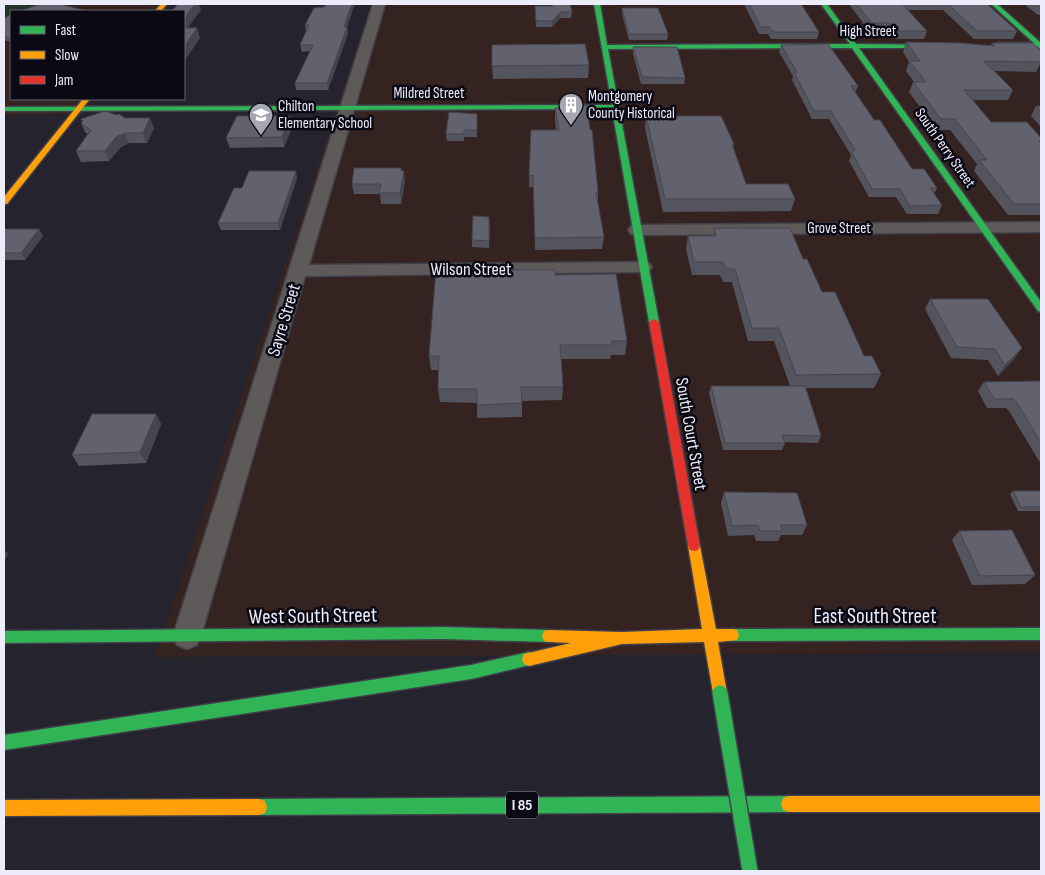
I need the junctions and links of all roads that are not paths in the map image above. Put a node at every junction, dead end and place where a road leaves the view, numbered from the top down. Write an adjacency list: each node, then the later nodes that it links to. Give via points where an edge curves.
1 (380, 4): 12 (street, Sayre Street)
2 (597, 4): 9 (main road, South Court Street)
3 (824, 4): 6 (main road, South Perry Street)
4 (994, 4): 5 (main road)
5 (1041, 45): 8 (main road)
6 (854, 46): 7 (main road, High Street); 9 (main road, High Street); 16 (main road, South Perry Street)
7 (956, 46)
8 (984, 46)
9 (604, 47): 11 (main road, South Court Street)
10 (86, 100): 14 (main road)
11 (615, 107): 12 (main road, Mildred Street); 18 (main road, South Court Street)
12 (349, 108): 14 (main road, Mildred Street); 20 (street, Sayre Street)
13 (4, 109): 14 (main road, Mildred Street)
14 (79, 109): 15 (main road)
15 (4, 202)
16 (983, 227): 17 (street, Grove Street); 18 (street, Grove Street); 21 (main road, South Perry Street)
17 (1041, 227)
18 (637, 230): 19 (main road, South Court Street)
19 (643, 267): 20 (street, Wilson Street); 23 (main road, South Court Street)
20 (299, 271): 24 (street, Sayre Street)
21 (1041, 309)
22 (1041, 634): 23 (main road, East South Street)
23 (709, 635): 26 (main road, East South Street); 30 (main road, South Court Street, bridge)
24 (187, 636): 25 (main road, West South Street); 26 (main road, West South Street, via 444,633)
25 (4, 637)
26 (622, 638): 27 (main road, via 471,672)
27 (4, 743)
28 (1041, 804): 29 (main road, I 85)
29 (4, 808)
30 (750, 871)

